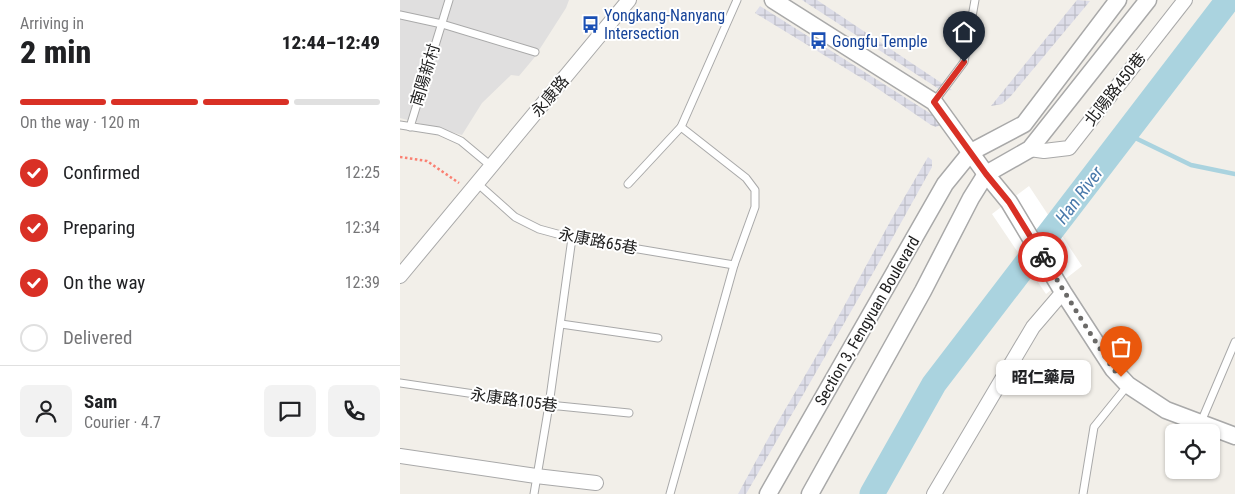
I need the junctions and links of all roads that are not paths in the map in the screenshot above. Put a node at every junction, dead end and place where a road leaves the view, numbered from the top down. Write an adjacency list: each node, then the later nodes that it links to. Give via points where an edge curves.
1 (449, 0): 10 (lane, 南陽新村)
2 (630, 0): 18 (street, 永康路)
3 (737, 0): 15 (lane)
4 (773, 0): 12 (street)
5 (975, 0): 12 (lane, via 964,62)
6 (1118, 0): 17 (street, via 1024,124)
7 (1148, 0): 16 (street)
8 (1185, 0): 16 (street, 北陽路450巷, via 1069,148)
9 (400, 15): 10 (lane, 南陽新村)
10 (442, 24): 11 (lane, 南陽新村); 14 (lane, 南陽新村)
11 (535, 52)
12 (934, 102): 17 (street)
13 (400, 125): 14 (lane)
14 (410, 127): 18 (lane, via 439,132 461,141)
15 (681, 127): 20 (lane); 23 (lane, via 746,178 755,190 755,208)
16 (1030, 149): 19 (street)
17 (971, 152): 19 (street); 40 (street, Section 3, Fengyuan Boulevard, via 945,184)
18 (491, 166): 21 (street, 永康路)
19 (986, 174): 25 (street, via 1009,202); 41 (street, Section 3, Fengyuan Boulevard)
20 (628, 184)
21 (474, 187): 22 (lane, 永康路65巷, via 514,217 539,229); 24 (street, 永康路)
22 (572, 238): 23 (lane, 永康路65巷); 26 (lane)
23 (734, 265): 39 (lane)
24 (400, 276)
25 (1061, 288): 30 (street, via 1113,369); 42 (street, via 1033,326)
26 (561, 324): 27 (lane); 31 (lane)
27 (658, 338)
28 (1235, 342): 33 (lane)
29 (400, 383): 31 (lane, 永康路105巷)
30 (1128, 385): 33 (street, via 1166,410); 43 (lane, via 1094,427)
31 (549, 405): 32 (lane, 永康路105巷); 36 (lane)
32 (629, 413)
33 (1201, 422): 34 (street)
34 (1235, 436)
35 (400, 456): 36 (street)
36 (536, 476): 37 (street); 38 (lane)
37 (596, 483)
38 (534, 494)
39 (670, 494)
40 (768, 494)
41 (810, 494)
42 (934, 494)
43 (1083, 494)

